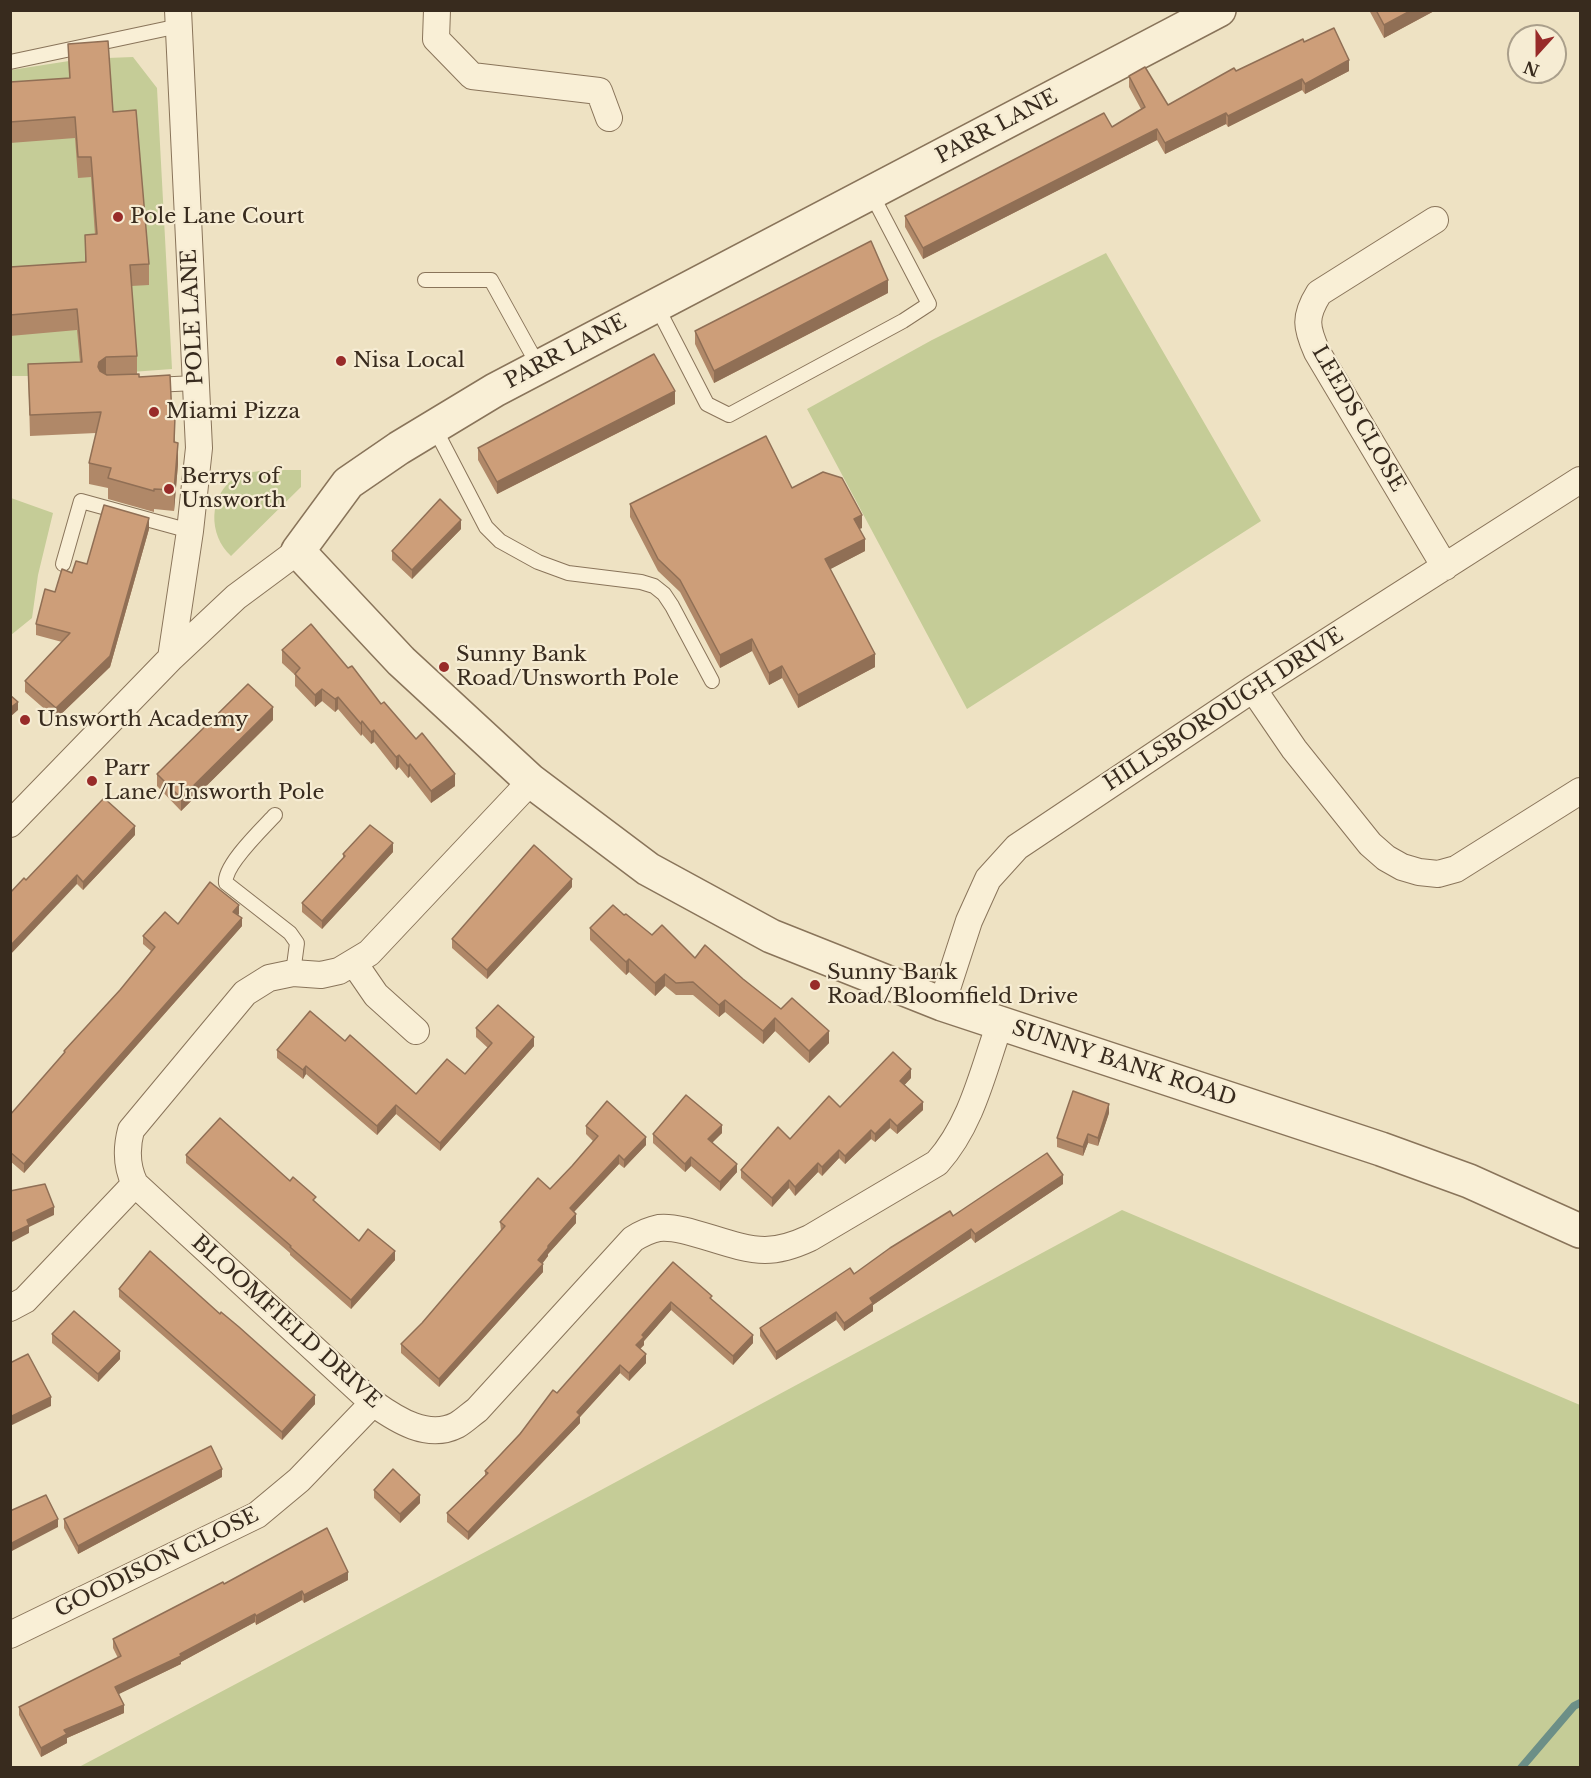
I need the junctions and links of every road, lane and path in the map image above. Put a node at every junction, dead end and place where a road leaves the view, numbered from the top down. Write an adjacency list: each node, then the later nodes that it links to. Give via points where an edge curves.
1 (437, 10): 5 (street, via 436,39 472,76 599,91)
2 (1219, 10): 6 (street, PARR LANE)
3 (179, 18): 4 (lane); 11 (street, POLE LANE)
4 (10, 62)
5 (609, 118)
6 (871, 193): 9 (street, PARR LANE); 9 (lane, via 929,304 729,415 707,404)
7 (1435, 220): 18 (street, LEEDS CLOSE, via 1319,293 1308,316 1308,331)
8 (425, 280): 10 (lane, via 491,280)
9 (656, 305): 10 (street, PARR LANE)
10 (539, 367): 13 (street, PARR LANE)
11 (196, 383): 12 (lane); 15 (street, POLE LANE, via 199,448)
12 (140, 386)
13 (434, 427): 16 (street, PARR LANE, via 348,483); 20 (lane, via 486,527 500,541 559,570 654,586 672,606)
14 (1581, 480): 18 (street, HILLSBOROUGH DRIVE)
15 (190, 531): 17 (lane, via 81,501); 19 (street, POLE LANE)
16 (298, 551): 19 (street, PARR LANE, via 236,597); 22 (street, SUNNY BANK ROAD, via 401,661)
17 (63, 564)
18 (1444, 567): 21 (street, HILLSBOROUGH DRIVE)
19 (171, 658): 25 (street, PARR LANE)
20 (712, 681)
21 (1253, 689): 23 (street, via 1294,749 1370,844 1402,867 1438,874 1456,869); 28 (street, HILLSBOROUGH DRIVE, via 1017,847 988,879 969,921)
22 (531, 781): 26 (street, via 369,953); 28 (street, SUNNY BANK ROAD, via 648,869 771,936)
23 (1581, 791)
24 (275, 815): 27 (lane, via 233,862 225,879 290,933 297,943)
25 (12, 821)
26 (354, 963): 27 (street, via 321,975); 30 (street, via 376,995)
27 (293, 973): 31 (street, via 269,978 245,993 131,1130 127,1158)
28 (942, 1004): 29 (street, SUNNY BANK ROAD)
29 (1000, 1023): 32 (street, SUNNY BANK ROAD, via 1382,1149 1469,1181); 34 (street, BLOOMFIELD DRIVE, via 966,1119 952,1147 937,1163 788,1248 744,1248 680,1230 647,1231 633,1239 477,1410 459,1424 446,1429 423,1429 397,1419)
30 (416, 1030)
31 (135, 1184): 33 (street, via 25,1300); 34 (street, BLOOMFIELD DRIVE)
32 (1581, 1231)
33 (10, 1308)
34 (373, 1403): 35 (street, GOODISON CLOSE, via 299,1480 257,1515)
35 (10, 1635)

